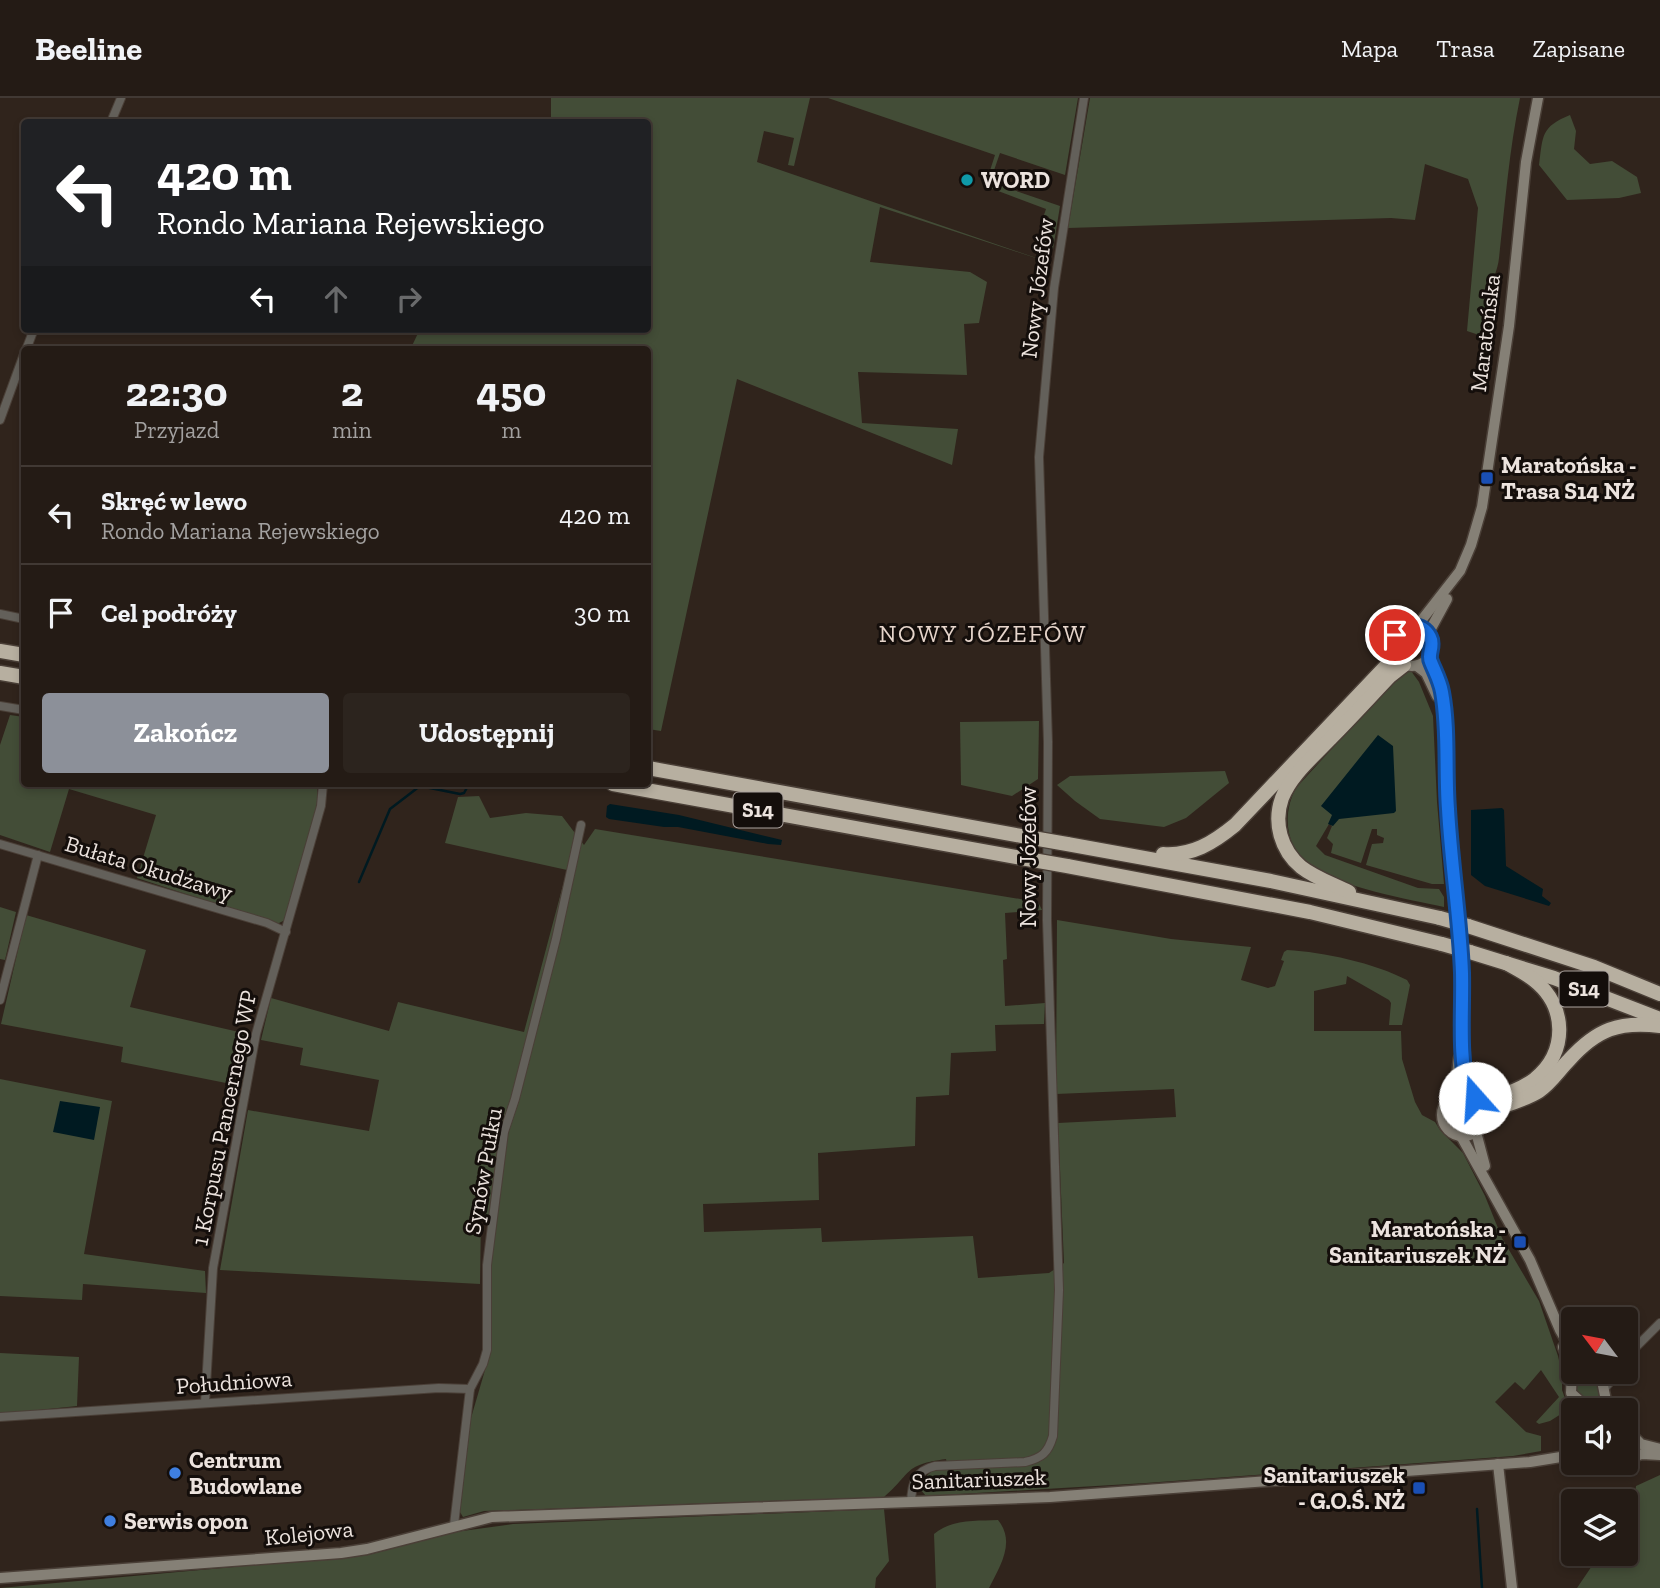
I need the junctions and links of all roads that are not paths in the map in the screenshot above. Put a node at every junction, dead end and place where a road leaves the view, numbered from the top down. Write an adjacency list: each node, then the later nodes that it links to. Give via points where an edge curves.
1 (121, 98): 4 (street)
2 (1084, 98): 62 (street, Nowy Józefów, via 1054,288 1039,457 1059,1290 1053,1436 1048,1451 1038,1459 924,1468 912,1486)
3 (1538, 98): 7 (street, Maratońska, via 1527,152 1484,498)
4 (112, 119)
5 (21, 363): 6 (street)
6 (0, 420)
7 (1460, 571): 10 (street, Maratońska); 11 (street, Maratońska)
8 (0, 614): 9 (street)
9 (21, 618)
10 (1417, 626): 11 (street); 14 (street, via 1405,627 1395,635)
11 (1429, 634): 15 (street)
12 (0, 651): 13 (highway)
13 (21, 654)
14 (1393, 654): 16 (street); 27 (highway, via 1256,804 1217,839 1186,854)
15 (1429, 657): 16 (street); 20 (street)
16 (1411, 665): 20 (street, via 1426,673); 29 (highway, via 1390,676 1303,767 1282,798 1279,811 1284,846 1301,867)
17 (0, 673): 18 (highway)
18 (21, 676)
19 (0, 706): 21 (street)
20 (1443, 708): 36 (street, via 1462,971)
21 (21, 710)
22 (651, 769): 27 (highway, S14, bridge)
23 (323, 787): 30 (street, 1 Korpusu Pancernego WP)
24 (630, 787): 31 (highway, S14, bridge, via 1310,912)
25 (580, 825): 49 (street, Synów Pułku, via 556,939 504,1132 487,1265 487,1350)
26 (0, 844): 28 (street, Bułata Okudżawy)
27 (1125, 854): 29 (highway, S14)
28 (38, 855): 30 (street, Bułata Okudżawy); 33 (street)
29 (1376, 903): 32 (highway, S14, bridge, via 1468,926)
30 (286, 932): 52 (street, 1 Korpusu Pancernego WP, via 256,1034 213,1268)
31 (1506, 962): 34 (highway, S14); 38 (highway, via 1533,979 1550,997 1560,1021 1559,1045 1545,1070 1534,1079)
32 (1660, 994)
33 (0, 1000)
34 (1660, 1019)
35 (1660, 1026): 38 (highway, via 1638,1023 1606,1030 1585,1043 1537,1092 1489,1111)
36 (1462, 1043): 37 (street); 38 (street)
37 (1454, 1097): 38 (street); 40 (street, via 1443,1110 1443,1121)
38 (1478, 1105): 39 (street, via 1482,1125)
39 (1476, 1132): 40 (street); 41 (street)
40 (1461, 1136): 41 (street)
41 (1493, 1192): 43 (street, via 1530,1260)
42 (1660, 1323): 46 (street)
43 (1559, 1330): 44 (street); 45 (street)
44 (1561, 1333)
45 (1561, 1339)
46 (1638, 1346)
47 (1603, 1384): 50 (street)
48 (1608, 1384): 50 (street)
49 (470, 1389): 52 (street, Południowa); 63 (street, Synów Pułku)
50 (1604, 1389): 51 (street)
51 (1606, 1398)
52 (205, 1403): 53 (street, Południowa)
53 (0, 1417)
54 (1638, 1440): 55 (street)
55 (1660, 1448)
56 (1638, 1455): 57 (street)
57 (1660, 1455)
58 (1561, 1458): 59 (street, Sanitariuszek)
59 (1551, 1460): 60 (street, Sanitariuszek); 61 (street, Sanitariuszek)
60 (1561, 1460)
61 (1499, 1464): 62 (street, Sanitariuszek, via 1050,1497); 66 (street)
62 (911, 1502): 63 (street, Sanitariuszek, via 492,1517)
63 (454, 1525): 64 (street, Sanitariuszek)
64 (411, 1537): 65 (street, Kolejowa, via 332,1554)
65 (0, 1578)
66 (1512, 1588)

